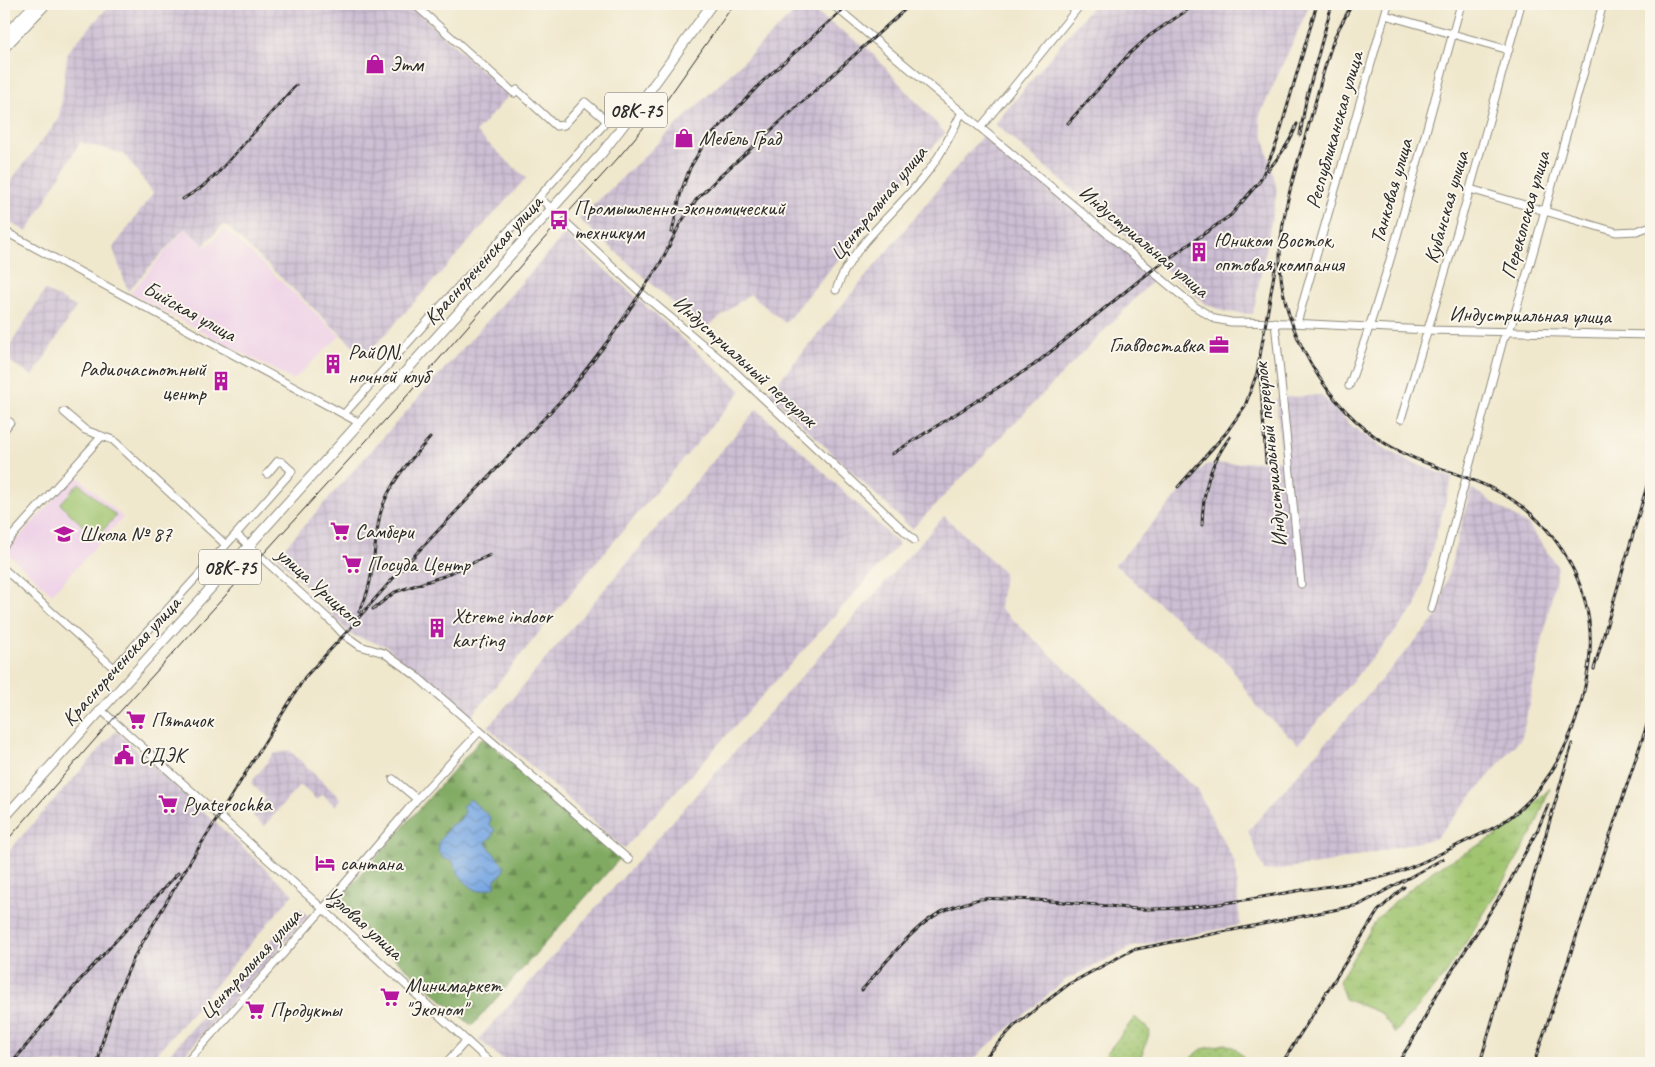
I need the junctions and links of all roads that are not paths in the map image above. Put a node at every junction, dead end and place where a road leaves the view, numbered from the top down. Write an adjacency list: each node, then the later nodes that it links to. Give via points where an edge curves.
1 (35, 4): 13 (main road)
2 (46, 4): 14 (main road)
3 (414, 4): 18 (street, via 556,126 564,125 585,102)
4 (712, 4): 22 (main road, Краснореченская улица / 08К-75, via 619,133)
5 (832, 4): 17 (street, Индустриальная улица)
6 (1081, 4): 19 (street)
7 (1388, 4): 11 (street, Республиканская улица)
8 (1461, 4): 12 (street, Танковая улица)
9 (1521, 4): 15 (street, Кубанская улица)
10 (1603, 4): 23 (street, Перекопская улица)
11 (1385, 15): 12 (street); 28 (street, Республиканская улица)
12 (1453, 34): 15 (street); 29 (street, Танковая улица)
13 (4, 36)
14 (4, 48)
15 (1509, 50): 20 (street, Кубанская улица)
16 (625, 98): 18 (street)
17 (962, 112): 19 (street, Индустриальная улица); 26 (street, Центральная улица, via 937,160 852,259)
18 (607, 121): 21 (street)
19 (981, 127): 27 (street, Индустриальная улица, via 1194,306 1215,319)
20 (1470, 189): 23 (street); 30 (street, Кубанская улица)
21 (539, 197): 22 (street, Индустриальный переулок); 35 (street)
22 (552, 209): 38 (main road, Краснореченская улица / 08К-75); 43 (street, Индустриальный переулок, via 640,292 732,369)
23 (1545, 212): 24 (street, via 1616,232); 31 (street, Перекопская улица)
24 (1651, 226)
25 (4, 231): 35 (street, Бийская улица)
26 (836, 290)
27 (1275, 322): 28 (street, Индустриальная улица); 48 (street, Индустриальный переулок)
28 (1298, 323): 29 (street, Индустриальная улица)
29 (1370, 327): 30 (street, Индустриальная улица); 33 (street, Танковая улица)
30 (1428, 330): 31 (street, Индустриальная улица); 36 (street, Кубанская улица)
31 (1507, 332): 32 (street, Индустриальная улица); 49 (street, Перекопская улица)
32 (1651, 335)
33 (1349, 386)
34 (64, 412): 40 (street, via 85,430)
35 (344, 414): 38 (street, Бийская улица)
36 (1400, 418)
37 (10, 422): 39 (street)
38 (360, 423): 46 (main road, Краснореченская улица / 08К-75)
39 (4, 430)
40 (102, 436): 44 (street); 45 (street, via 112,440)
41 (267, 474): 42 (street, via 278,460 292,471)
42 (236, 534): 45 (street); 46 (street, улица Урицкого)
43 (914, 540)
44 (4, 545)
45 (226, 545): 47 (street, via 114,668)
46 (249, 546): 50 (main road, Краснореченская улица / 08К-75); 51 (street, улица Урицкого, via 343,634 360,646 384,653)
47 (4, 569)
48 (1301, 584)
49 (1431, 609)
50 (100, 710): 54 (main road, Краснореченская улица / 08К-75); 56 (street, Узловая улица)
51 (480, 731): 53 (street, Центральная улица); 55 (street, улица Урицкого)
52 (393, 779): 53 (street)
53 (417, 799): 56 (street, Центральная улица)
54 (4, 818)
55 (629, 860)
56 (322, 909): 57 (street, Узловая улица); 58 (street, Центральная улица)
57 (466, 1041): 59 (street); 60 (street, Узловая улица)
58 (186, 1063)
59 (446, 1063)
60 (490, 1063)

